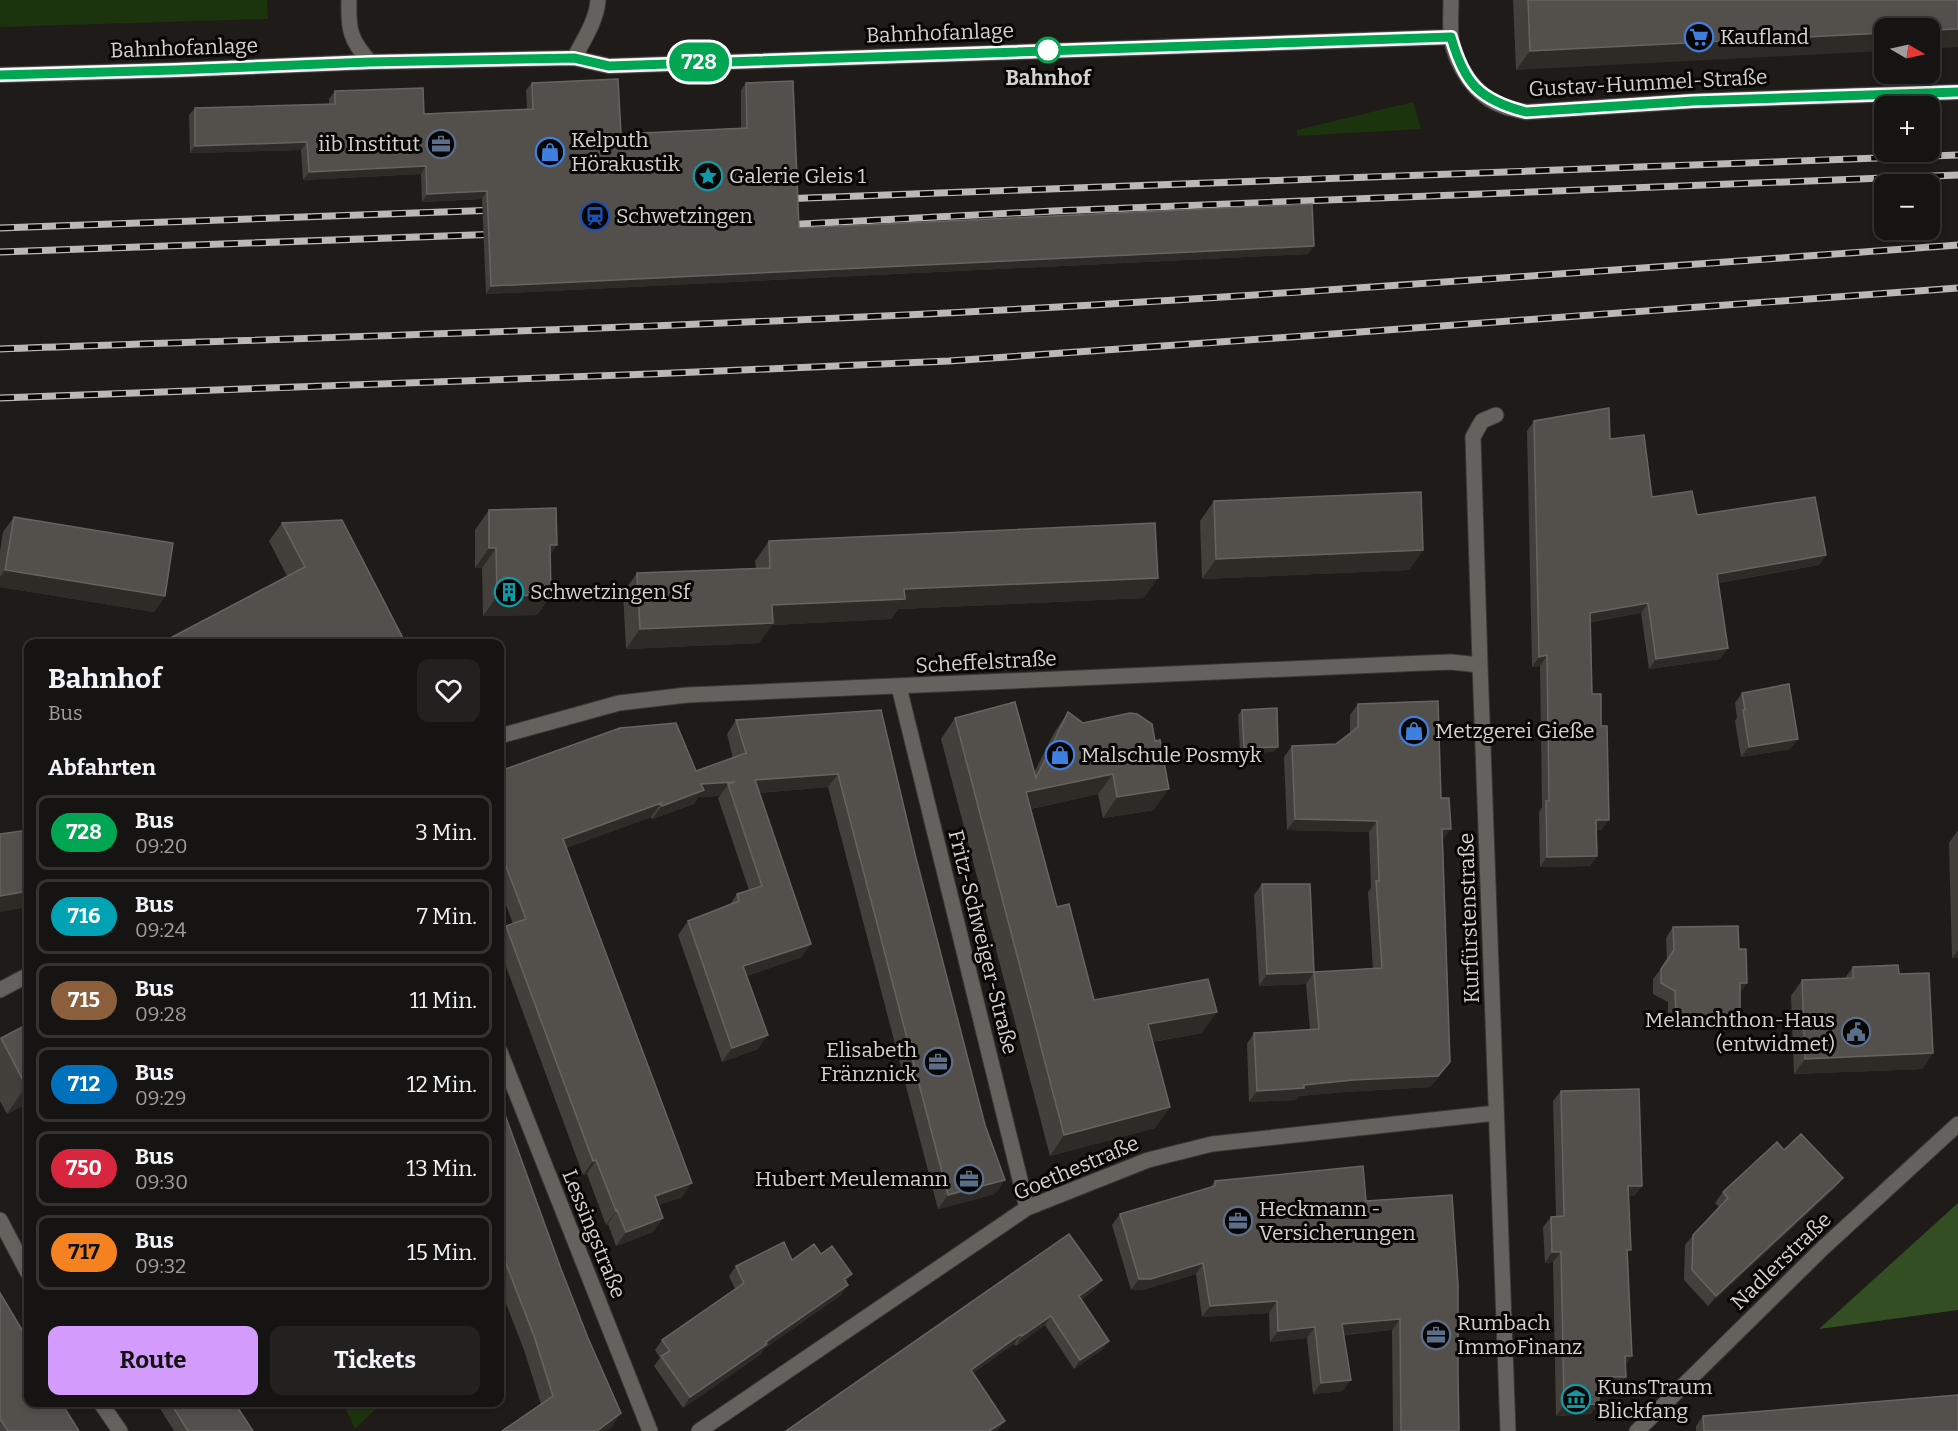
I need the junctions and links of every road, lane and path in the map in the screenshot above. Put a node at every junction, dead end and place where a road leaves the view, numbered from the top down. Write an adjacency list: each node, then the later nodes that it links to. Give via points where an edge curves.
1 (349, 0): 6 (street, via 348,23 356,47)
2 (598, 0): 5 (street)
3 (1451, 0): 4 (street, Gustav-Hummel-Straße)
4 (1451, 37): 5 (street, Bahnhofanlage, via 609,66); 8 (street, Gustav-Hummel-Straße, via 1468,79 1484,95 1502,106 1526,112 1693,101)
5 (574, 58): 6 (street, Bahnhofanlage)
6 (370, 62): 7 (street, Bahnhofanlage)
7 (0, 75)
8 (1958, 92)
9 (1496, 415): 10 (street, Kurfürstenstraße, via 1482,421 1473,437)
10 (1479, 665): 11 (street, Scheffelstraße, via 1424,663); 16 (street, Kurfürstenstraße)
11 (899, 687): 12 (street, Scheffelstraße, via 687,695 619,703); 18 (street, Fritz-Schweiger-Straße)
12 (504, 735)
13 (24, 977): 14 (street)
14 (0, 990)
15 (504, 1062): 23 (street, Lessingstraße)
16 (1496, 1113): 18 (street, Goethestraße, via 1212,1144 1148,1160); 25 (street, Kurfürstenstraße)
17 (1958, 1124): 26 (street, Nadlerstraße, via 1823,1248)
18 (1027, 1208): 24 (street, Goethestraße)
19 (0, 1220): 20 (street)
20 (24, 1265)
21 (103, 1407): 22 (street)
22 (120, 1431)
23 (650, 1431)
24 (699, 1431)
25 (1508, 1431)
26 (1637, 1431)

